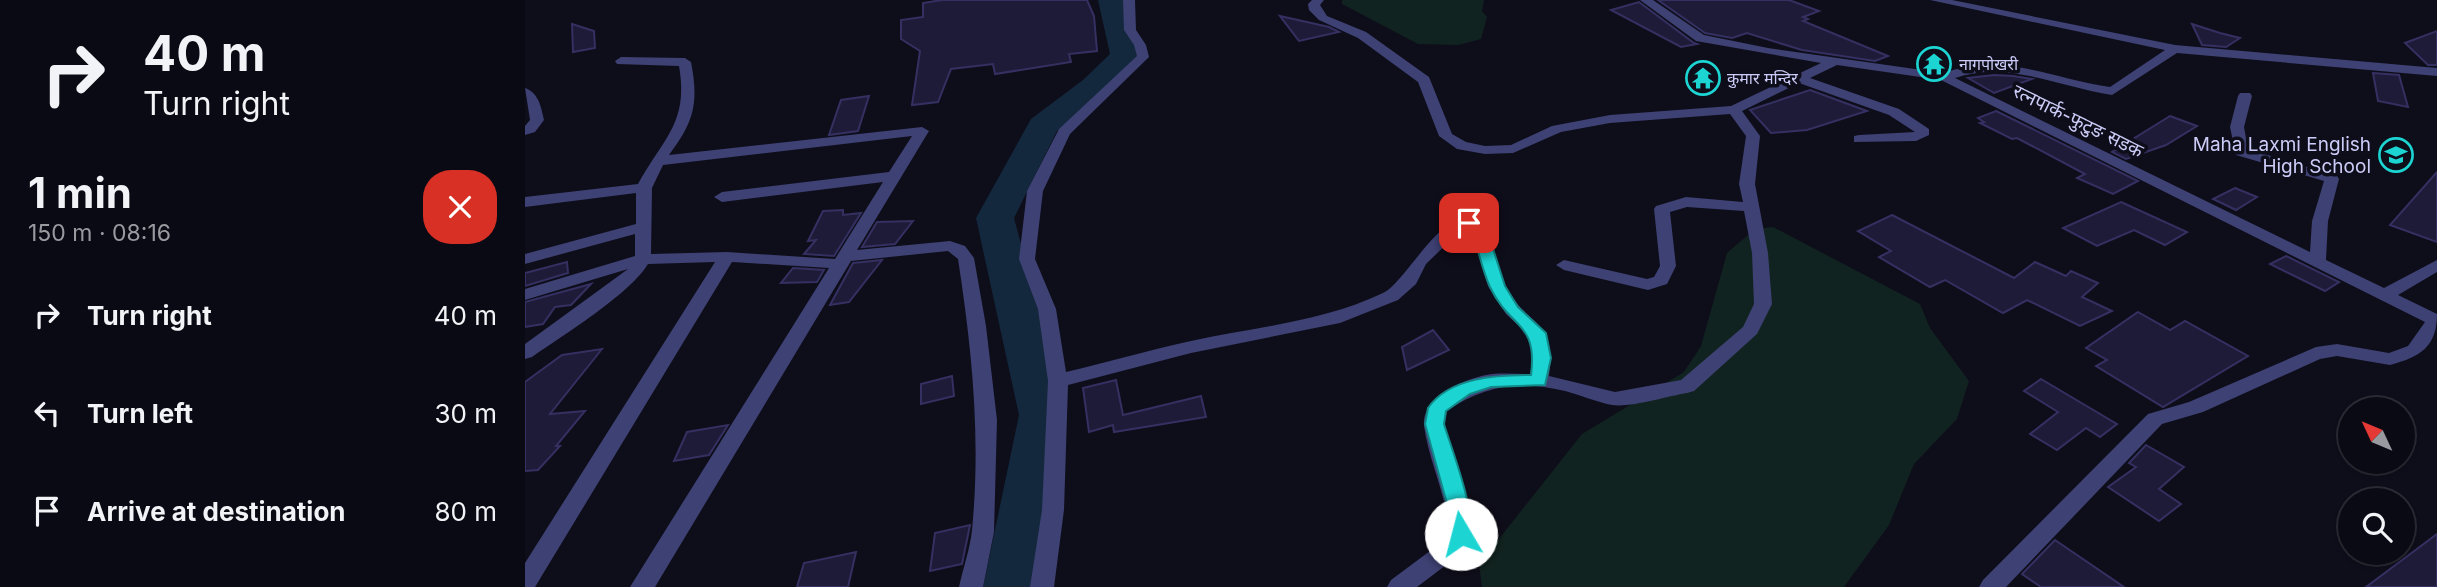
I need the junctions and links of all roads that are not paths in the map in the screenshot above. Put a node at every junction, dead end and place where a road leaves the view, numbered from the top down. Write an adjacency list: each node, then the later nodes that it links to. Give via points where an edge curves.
1 (1129, 0): 34 (street, via 1130,30 1143,57 1064,132 1035,191 1027,259 1047,309)
2 (1318, 0): 13 (street, via 1315,10 1323,18 1362,35 1424,80 1446,136 1462,145 1513,149 1557,130 1610,119)
3 (1646, 0): 7 (street, रत्नपार्क-फुटुङ सडक, via 1700,38)
4 (1936, 0): 5 (street)
5 (2175, 49): 8 (street); 9 (street, via 2112,91 1997,65 1963,69)
6 (621, 61): 16 (street, via 685,62 690,87 686,122)
7 (1836, 61): 9 (street, रत्नपार्क-फुटुङ सडक); 10 (street)
8 (2437, 72)
9 (1944, 77): 27 (street, रत्नपार्क-फुटुङ सडक)
10 (1799, 79): 13 (street); 15 (street, via 1895,112 1924,132)
11 (525, 92): 14 (street, via 537,120)
12 (2245, 96): 27 (street, via 2237,127 2241,152 2332,179 2321,221)
13 (1734, 110): 21 (street, via 1753,136 1747,184)
14 (525, 131)
15 (1859, 139)
16 (658, 161): 17 (street, via 922,131); 18 (street)
17 (893, 176): 19 (street); 26 (street)
18 (644, 188): 20 (street); 22 (street)
19 (722, 197)
20 (525, 202)
21 (1752, 207): 28 (street, via 1686,202 1662,209 1668,266 1661,279 1648,285); 35 (street, via 1761,253 1763,304 1751,330 1688,386 1615,399)
22 (642, 227): 24 (street); 25 (street)
23 (727, 257): 24 (street); 26 (street); 36 (street)
24 (643, 259): 31 (street); 33 (street, via 623,283)
25 (525, 260)
26 (844, 260): 37 (street); 38 (street, via 950,246 966,258 987,419 983,533)
27 (2318, 260): 30 (street, रत्नपार्क-फुटुङ सडक)
28 (1564, 265)
29 (2437, 265): 30 (street)
30 (2386, 294): 32 (street, रत्नपार्क-फुटुङ सडक)
31 (525, 295)
32 (2436, 320): 41 (street, via 2415,350 2390,359 2337,350 2316,353 2196,407 2155,419)
33 (525, 353)
34 (1058, 381): 35 (street, via 1191,347 1334,319 1392,296 1442,238 1457,225 1469,223 1479,227 1497,286 1512,310 1538,333); 39 (street, via 1053,510)
35 (1539, 381): 40 (street, via 1490,381 1464,390 1437,408 1434,424 1459,511 1461,534 1450,549)
36 (525, 583)
37 (642, 587)
38 (971, 587)
39 (1042, 587)
40 (1399, 587)
41 (1991, 587)

